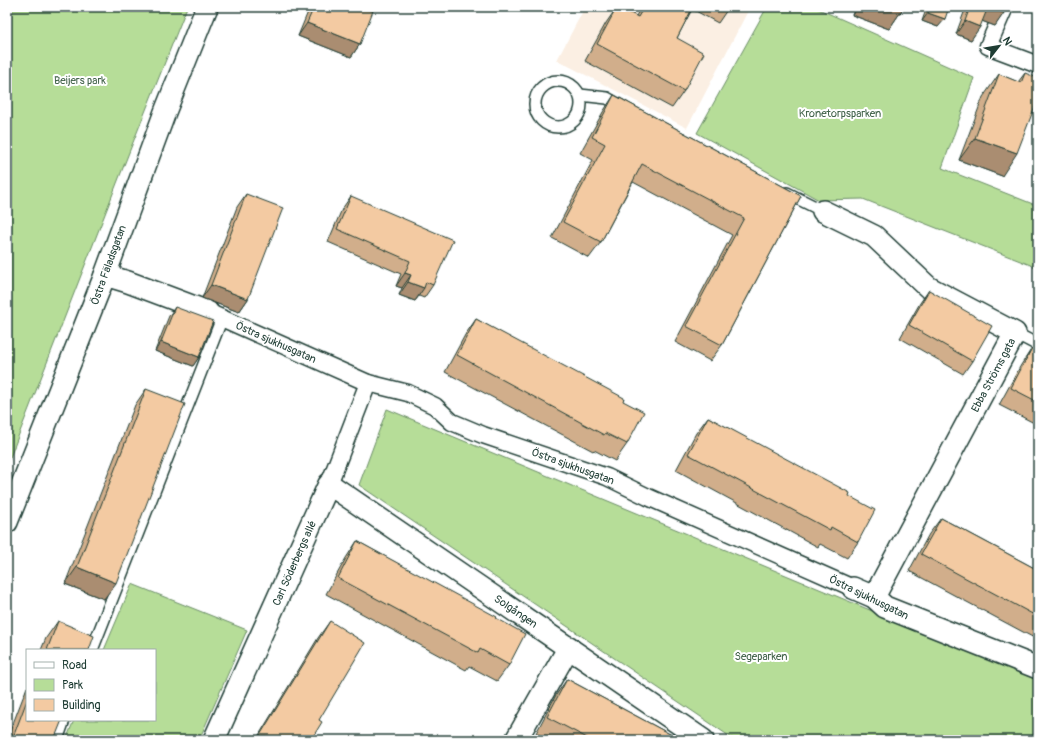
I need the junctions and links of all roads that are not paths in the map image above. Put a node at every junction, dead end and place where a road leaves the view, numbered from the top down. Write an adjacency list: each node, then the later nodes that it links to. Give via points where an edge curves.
1 (207, 7): 8 (street, Östra Fäladsgatan)
2 (1005, 7): 3 (street, via 988,46)
3 (1038, 65)
4 (580, 95): 4 (lane, via 576,88 563,80 548,82 537,93 535,109 543,122 550,126 566,126 578,117 582,102); 5 (lane, via 608,98)
5 (635, 113)
6 (781, 189): 7 (lane)
7 (823, 211): 10 (street, Ebba Ströms gata, via 874,236 928,288)
8 (105, 275): 9 (street, Östra sjukhusgatan); 14 (street, Östra Fäladsgatan)
9 (215, 315): 12 (street, Östra sjukhusgatan); 18 (lane)
10 (1015, 333): 11 (lane); 16 (street, Ebba Ströms gata)
11 (1038, 345)
12 (368, 383): 13 (street, Carl Söderbergs allé); 15 (street, Östra sjukhusgatan, via 408,393 435,406 452,422 483,435 607,477)
13 (329, 484): 17 (street, Solgången); 22 (street, Carl Söderbergs allé)
14 (7, 522)
15 (853, 588): 16 (street, Östra sjukhusgatan)
16 (874, 597): 19 (street, Östra sjukhusgatan, via 885,607)
17 (569, 648): 23 (street); 24 (street, Solgången)
18 (92, 649)
19 (1038, 668)
20 (64, 721): 21 (lane)
21 (57, 740)
22 (214, 740)
23 (516, 740)
24 (703, 740)

